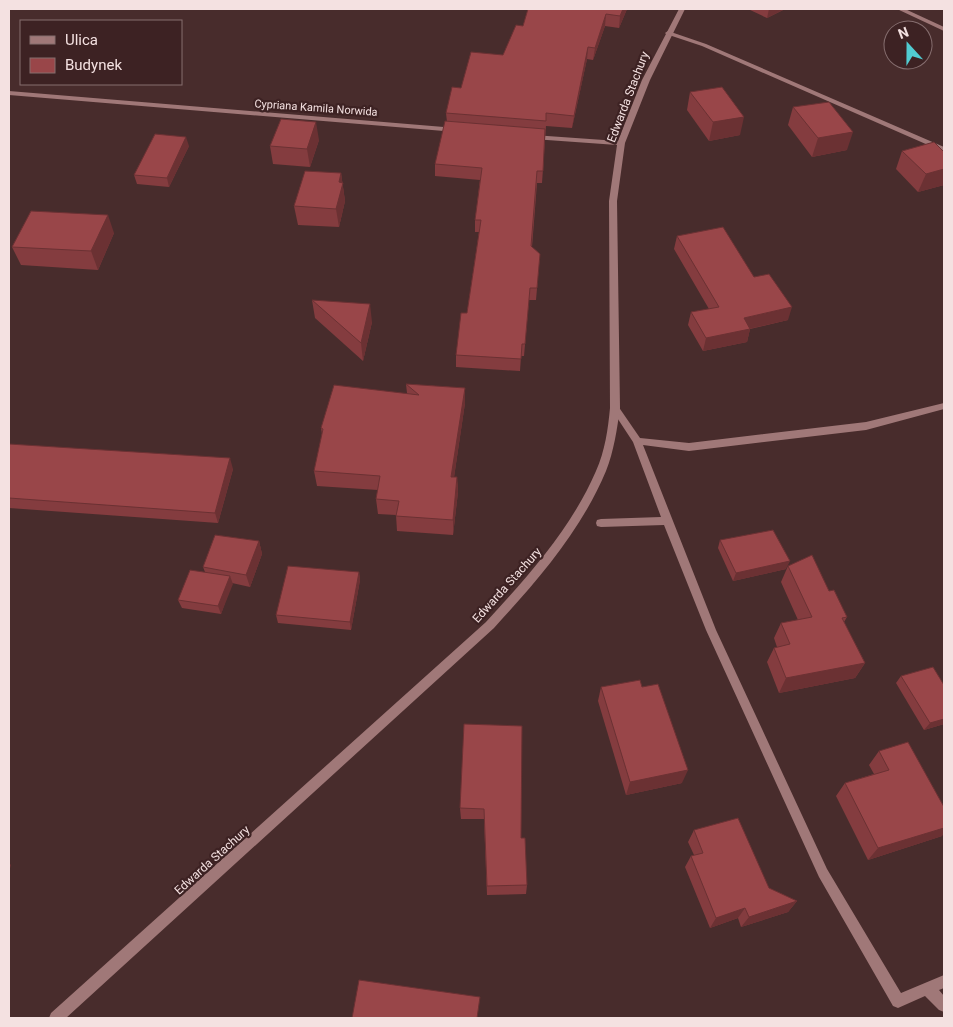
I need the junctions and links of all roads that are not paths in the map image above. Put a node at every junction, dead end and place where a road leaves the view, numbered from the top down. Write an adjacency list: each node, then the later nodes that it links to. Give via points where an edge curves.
1 (682, 9): 4 (street, Edwarda Stachury)
2 (900, 9): 3 (street)
3 (944, 29)
4 (668, 33): 8 (street, Edwarda Stachury); 9 (street, via 704,45)
5 (9, 93): 6 (street, Cypriana Kamila Norwida)
6 (463, 131)
7 (522, 136): 8 (street)
8 (621, 144): 11 (street, Edwarda Stachury, via 614,201)
9 (944, 150)
10 (944, 406): 12 (street, via 866,426 688,447)
11 (615, 408): 12 (street); 18 (street, Edwarda Stachury, via 611,439 601,472 582,507 560,544 490,625)
12 (638, 441): 13 (street)
13 (667, 521): 14 (street); 16 (street, via 711,630 823,873 898,1001)
14 (601, 523)
15 (944, 981): 16 (street)
16 (928, 989): 17 (street)
17 (944, 1005)
18 (56, 1018)

